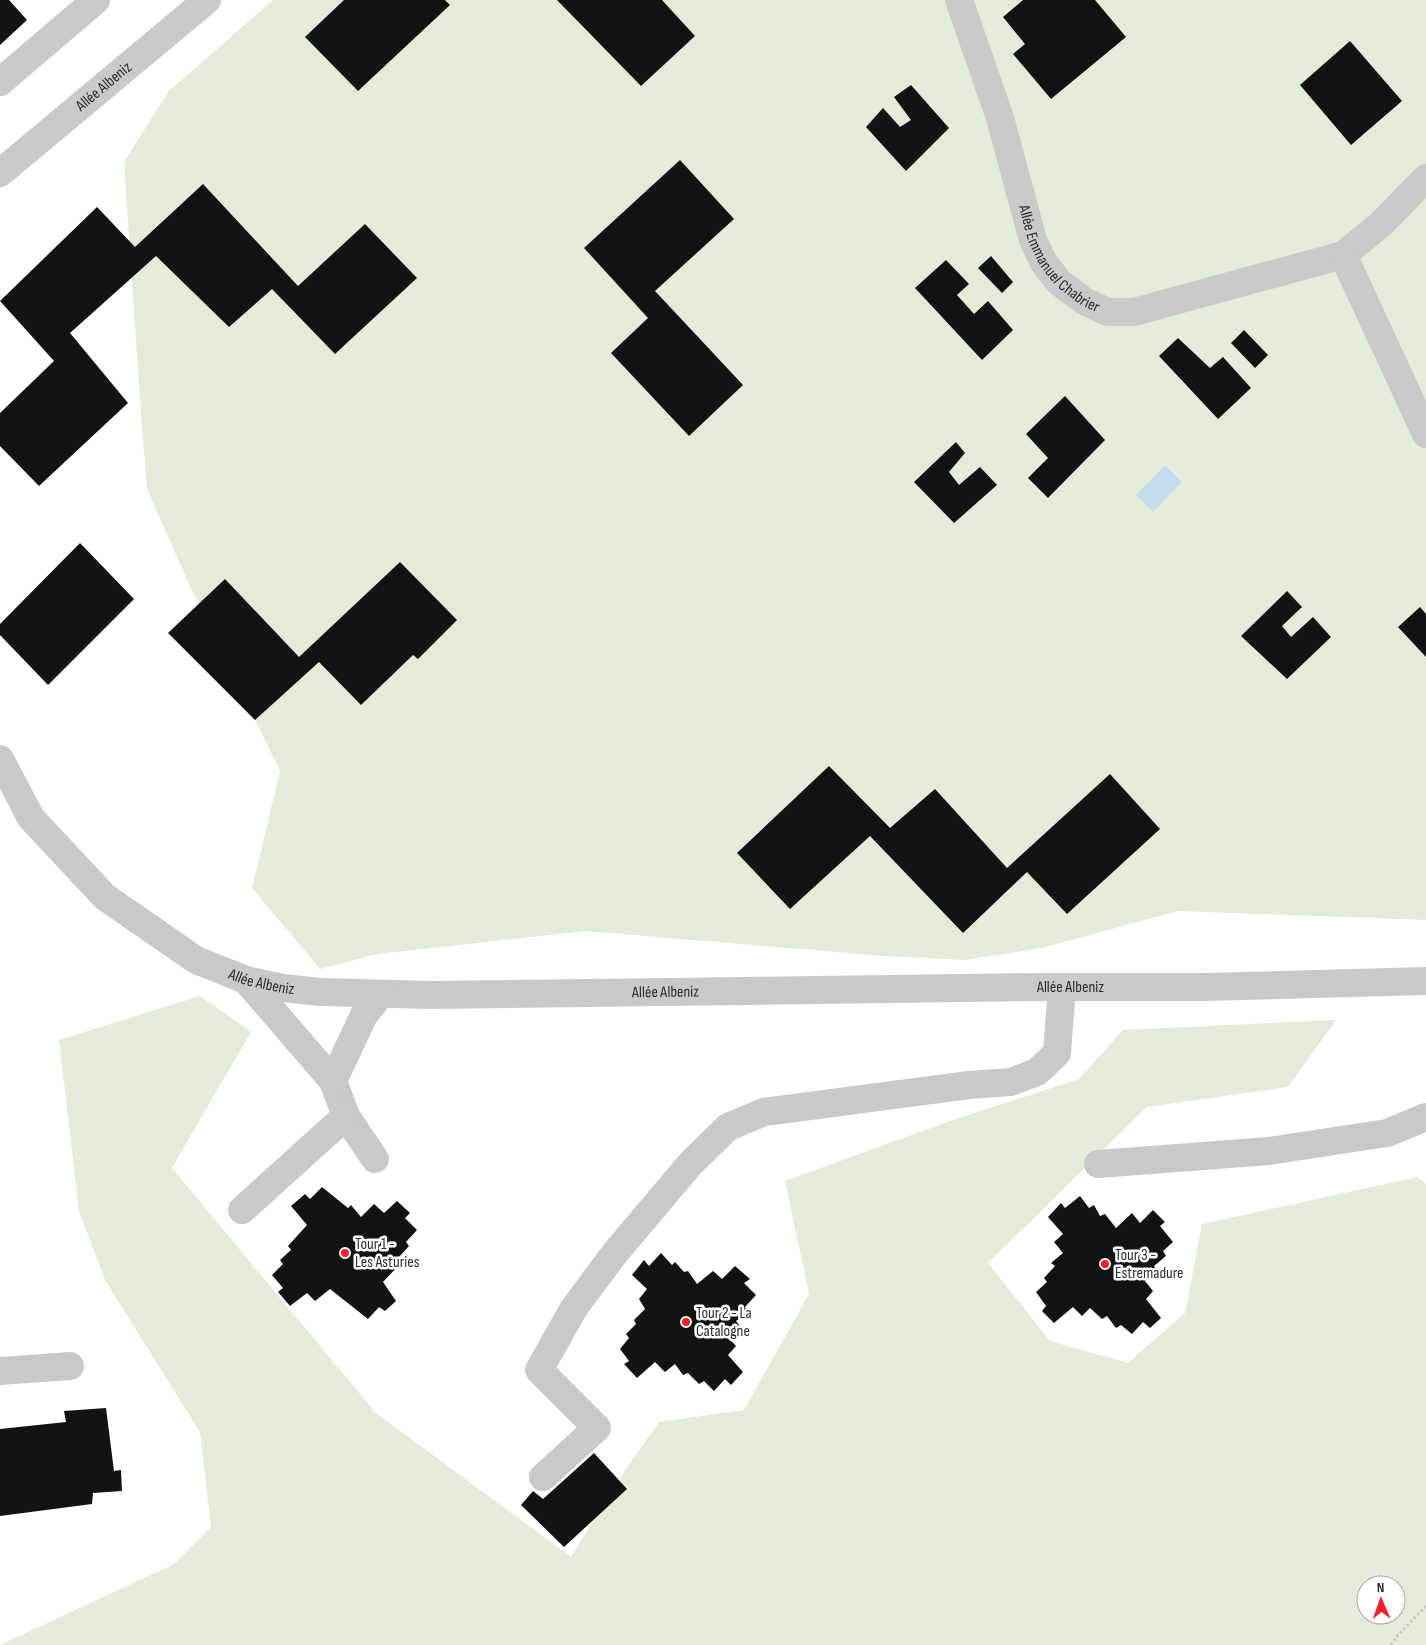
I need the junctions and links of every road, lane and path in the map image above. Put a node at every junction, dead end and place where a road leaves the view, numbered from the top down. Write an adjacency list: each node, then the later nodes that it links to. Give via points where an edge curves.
1 (207, 0): 5 (street, Allée Albeniz)
2 (959, 0): 7 (street, Allée Emmanuel Chabrier, via 1000,118 1033,240 1044,263 1059,282 1084,301 1108,312 1134,312)
3 (83, 4): 4 (street)
4 (0, 82)
5 (0, 173)
6 (1426, 178): 7 (street, Allée Emmanuel Chabrier)
7 (1343, 255): 8 (street)
8 (1426, 434)
9 (0, 759): 10 (street, Allée Albeniz, via 31,818 105,897 196,960)
10 (246, 980): 13 (street, Allée Albeniz, via 320,992); 14 (street)
11 (1426, 981): 12 (street, Allée Albeniz)
12 (1062, 987): 13 (street, Allée Albeniz); 22 (street, via 1057,1052 1037,1072 1011,1082 764,1112 728,1127 691,1163 615,1253 574,1308 539,1370 597,1428)
13 (381, 994): 14 (street, via 364,1016)
14 (333, 1082): 15 (street)
15 (346, 1116): 17 (street); 19 (street)
16 (1426, 1117): 18 (street, via 1387,1133 1269,1151)
17 (376, 1159)
18 (1098, 1164)
19 (242, 1210)
20 (70, 1366): 21 (street)
21 (0, 1371)
22 (543, 1477)
23 (1426, 1606): 24 (path)
24 (1391, 1645)

